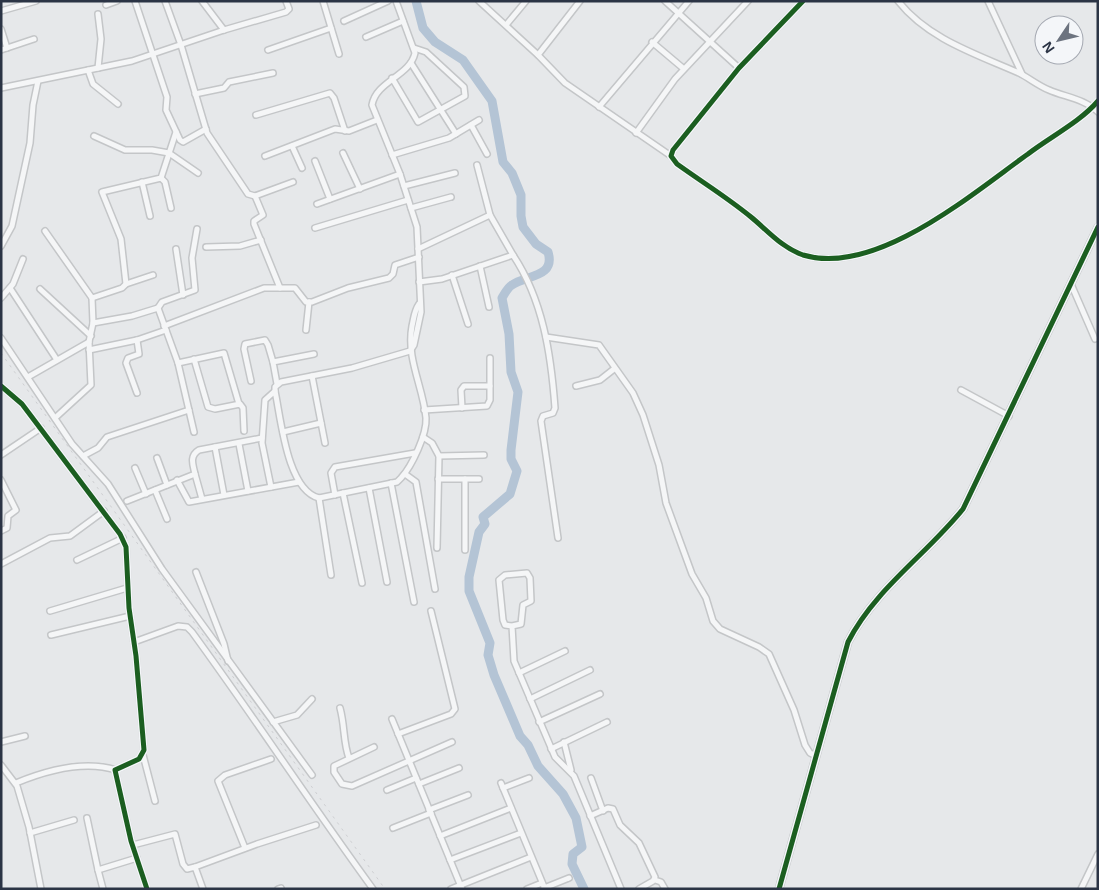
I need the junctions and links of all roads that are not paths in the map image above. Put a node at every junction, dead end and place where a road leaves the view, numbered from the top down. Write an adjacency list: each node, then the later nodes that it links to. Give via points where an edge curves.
1 (36, 1): 20 (street)
2 (117, 1): 19 (street)
3 (136, 1): 37 (street)
4 (165, 1): 33 (street)
5 (202, 1): 28 (street)
6 (286, 1): 28 (street, via 286,12)
7 (323, 1): 26 (street)
8 (388, 1): 23 (street)
9 (396, 1): 24 (street)
10 (480, 1): 25 (street)
11 (526, 1): 25 (street)
12 (580, 1): 39 (street)
13 (665, 1): 21 (street)
14 (689, 1): 21 (street)
15 (748, 1): 31 (street)
16 (803, 1): 42 (street)
17 (898, 1): 46 (street, via 942,39)
18 (988, 1): 46 (street)
19 (106, 5)
20 (1, 11)
21 (678, 13): 31 (street); 32 (street)
22 (98, 14): 41 (street, via 101,40)
23 (344, 21)
24 (403, 21): 29 (street); 34 (street)
25 (506, 25): 39 (street)
26 (331, 28): 36 (street); 38 (street)
27 (1, 30): 35 (street)
28 (224, 30): 33 (street)
29 (366, 37)
30 (34, 39): 35 (street)
31 (709, 41): 42 (street); 43 (street)
32 (652, 42): 43 (street); 53 (street)
33 (181, 45): 37 (street); 50 (street)
34 (414, 48): 40 (street); 55 (street, via 426,52 464,87 465,96)
35 (4, 49)
36 (268, 50)
37 (153, 54): 41 (street); 63 (street, via 167,97 166,110)
38 (339, 54)
39 (538, 55): 53 (street, via 565,83)
40 (411, 63): 47 (street); 55 (street)
41 (98, 68): 44 (street)
42 (739, 68): 73 (street)
43 (684, 69): 64 (street)
44 (88, 70): 48 (street); 52 (street, via 93,84)
45 (273, 73): 50 (street, via 233,81 224,88)
46 (1022, 75): 54 (street, via 1048,90)
47 (392, 78): 55 (street, via 416,121); 58 (street, via 373,98)
48 (38, 81): 49 (street); 100 (street, via 32,136 12,226)
49 (1, 88)
50 (195, 94): 61 (street)
51 (1098, 101): 54 (street)
52 (118, 104)
53 (599, 107): 64 (street)
54 (1093, 107): 56 (street); 73 (street, via 914,234 876,249 844,256 818,258 788,247 677,164)
55 (441, 110): 65 (street)
56 (1098, 112)
57 (256, 115): 62 (street, via 330,93)
58 (377, 120): 62 (street); 70 (street)
59 (479, 120): 60 (street)
60 (471, 125): 65 (street); 71 (street)
61 (206, 129): 63 (street, via 181,142); 85 (street, via 214,147 248,194)
62 (344, 131): 67 (street, via 335,129)
63 (176, 132): 69 (street)
64 (636, 133): 73 (street)
65 (456, 134): 70 (street)
66 (94, 136): 69 (street, via 126,150)
67 (292, 146): 72 (street); 76 (street)
68 (343, 152): 84 (street)
69 (169, 154): 77 (street); 80 (street)
70 (392, 154): 79 (street)
71 (487, 154)
72 (265, 156)
73 (671, 156)
74 (315, 161): 87 (street)
75 (476, 165): 92 (street)
76 (302, 168)
77 (198, 173)
78 (455, 173): 83 (street)
79 (400, 174): 83 (street); 84 (street)
80 (161, 178): 81 (street); 90 (street, via 165,182)
81 (142, 182): 93 (street); 111 (street, via 102,192 119,232)
82 (293, 182): 85 (street)
83 (404, 186): 88 (street)
84 (360, 189): 87 (street)
85 (255, 196): 98 (street, via 263,215 254,222)
86 (451, 197): 91 (street)
87 (330, 199): 89 (street)
88 (408, 200): 91 (street); 94 (street)
89 (317, 204)
90 (171, 208)
91 (411, 208): 103 (street, via 417,227)
92 (490, 215): 103 (street); 104 (street)
93 (150, 216)
94 (315, 228)
95 (1098, 228): 99 (street)
96 (197, 229): 116 (street, via 192,262 196,288)
97 (45, 231): 118 (street)
98 (260, 240): 101 (street, via 240,246); 114 (street)
99 (1095, 241): 112 (street)
100 (1, 246)
101 (206, 247)
102 (176, 249): 116 (street)
103 (418, 249): 105 (street)
104 (512, 255): 107 (street); 127 (street, via 529,282)
105 (419, 256): 110 (street); 119 (street, via 396,265 389,278)
106 (24, 259): 113 (street)
107 (480, 266): 109 (street); 121 (street)
108 (153, 275): 111 (street)
109 (452, 275): 110 (street); 123 (street)
110 (419, 282): 133 (street, via 419,304 415,310)
111 (126, 284): 118 (street)
112 (1071, 284): 129 (street); 155 (street)
113 (10, 288): 117 (street); 137 (street)
114 (280, 288): 119 (street, via 295,288); 124 (street, via 264,288)
115 (40, 290): 126 (street)
116 (183, 294): 120 (street, via 162,302)
117 (1, 298)
118 (92, 298): 122 (street)
119 (309, 302): 125 (street)
120 (158, 308): 122 (street); 124 (street)
121 (489, 308)
122 (94, 323): 126 (street)
123 (468, 324)
124 (165, 328): 130 (street); 139 (street)
125 (306, 330)
126 (90, 336): 131 (street)
127 (546, 337): 140 (street, via 599,345); 199 (street, via 555,408 541,421)
128 (1, 338): 142 (street)
129 (1094, 339)
130 (137, 340): 132 (street); 150 (street, via 139,354 128,358 126,364)
131 (89, 342): 132 (street); 137 (street)
132 (89, 350): 156 (street, via 91,385)
133 (410, 351): 141 (street); 154 (street)
134 (314, 354): 138 (street)
135 (490, 358): 146 (street)
136 (194, 359): 139 (street); 151 (street, via 208,407 215,409); 151 (street, via 224,354)
137 (57, 360): 142 (street)
138 (273, 362): 143 (street, via 265,340 245,344); 144 (street)
139 (178, 363): 153 (street)
140 (614, 369): 147 (street, via 600,380); 237 (street, via 633,393 643,415 659,465 666,503 713,621 720,629 769,654 794,710 804,745)
141 (312, 376): 144 (street); 157 (street)
142 (28, 377): 156 (street)
143 (251, 381)
144 (278, 384): 149 (street)
145 (1, 386): 158 (street, via 14,395)
146 (490, 386): 152 (street, via 487,406); 152 (street, via 464,386 461,390)
147 (576, 386)
148 (961, 390): 155 (street)
149 (275, 391): 161 (street); 163 (street, via 265,400)
150 (137, 393)
151 (238, 404): 159 (street, via 243,408)
152 (462, 408): 154 (street)
153 (188, 410): 160 (street); 170 (street, via 106,437 98,448)
154 (424, 410): 162 (street)
155 (1009, 416): 237 (street, via 963,509 883,592 856,627 837,677)
156 (55, 418): 170 (street)
157 (321, 423): 161 (street); 164 (street)
158 (41, 428): 168 (street); 195 (street)
159 (244, 431)
160 (194, 432)
161 (283, 432): 181 (street, via 290,464)
162 (423, 437): 167 (street); 171 (street, via 432,443)
163 (262, 438): 165 (street); 184 (street)
164 (325, 443)
165 (239, 444): 166 (street); 187 (street)
166 (215, 447): 174 (street, via 193,454); 190 (street)
167 (415, 453): 175 (street); 191 (street, via 335,467 331,473)
168 (1, 455)
169 (484, 455): 171 (street)
170 (83, 456): 218 (street, via 108,484 148,549)
171 (439, 456): 176 (street)
172 (157, 458): 183 (street)
173 (135, 468): 189 (street)
174 (195, 474): 180 (street); 194 (street)
175 (405, 474): 182 (street, via 397,482); 209 (street, via 416,482)
176 (438, 479): 177 (street); 200 (street)
177 (465, 479): 178 (street); 201 (street)
178 (479, 479)
179 (1, 480): 197 (street, via 16,510 8,516 7,528)
180 (177, 480): 183 (street); 194 (street, via 188,502)
181 (299, 482): 184 (street); 192 (street)
182 (390, 483): 185 (street); 210 (street)
183 (167, 485): 186 (street)
184 (271, 487): 187 (street)
185 (369, 488): 188 (street); 206 (street)
186 (155, 490): 189 (street); 196 (street)
187 (248, 491): 190 (street)
188 (343, 493): 191 (street); 207 (street)
189 (146, 494): 193 (street)
190 (224, 495): 194 (street)
191 (334, 495): 192 (street)
192 (319, 498): 205 (street)
193 (127, 500)
194 (202, 500)
195 (104, 511): 198 (street); 203 (street, via 70,536 50,538)
196 (167, 519)
197 (1, 532)
198 (123, 538): 202 (street); 208 (street)
199 (558, 538)
200 (437, 548)
201 (465, 550)
202 (77, 560)
203 (1, 564)
204 (196, 572): 218 (street, via 227,651)
205 (332, 575)
206 (388, 582)
207 (362, 583)
208 (127, 588): 211 (street); 213 (street)
209 (435, 589)
210 (414, 602)
211 (50, 611)
212 (431, 611): 229 (street, via 455,709 450,714)
213 (130, 616): 215 (street); 216 (street)
214 (512, 626): 214 (street, via 505,625 503,620 500,578 505,574 527,573 531,601 523,605 522,624); 220 (street, via 512,652)
215 (51, 635)
216 (134, 642): 236 (street); 280 (street, via 178,626 187,627 192,632)
217 (565, 651): 220 (street)
218 (228, 662): 226 (street)
219 (590, 670): 222 (street)
220 (519, 673): 222 (street)
221 (600, 694): 227 (street)
222 (530, 698): 227 (street)
223 (312, 699): 226 (street, via 297,715)
224 (340, 708): 238 (street)
225 (392, 719): 229 (street)
226 (273, 722): 245 (street)
227 (540, 722): 235 (street)
228 (607, 722): 233 (street)
229 (398, 734): 240 (street)
230 (25, 736): 231 (street)
231 (1, 742)
232 (452, 742): 240 (street)
233 (564, 742): 235 (street); 244 (street)
234 (374, 747): 238 (street)
235 (552, 749): 244 (street, via 559,763)
236 (143, 755): 243 (street); 252 (street)
237 (816, 756): 286 (street)
238 (349, 758): 240 (street, via 333,769 342,784 348,787)
239 (271, 759): 265 (street, via 225,775 218,781)
240 (409, 761): 248 (street)
241 (1, 765): 249 (street)
242 (459, 768): 248 (street)
243 (116, 770): 249 (street, via 99,766 52,771); 264 (street)
244 (571, 771): 256 (street)
245 (312, 775)
246 (529, 778): 253 (street, via 502,786)
247 (591, 778): 254 (street)
248 (418, 781): 250 (street); 255 (street)
249 (16, 783): 261 (street)
250 (387, 790)
251 (468, 795): 255 (street)
252 (155, 801)
253 (511, 808): 262 (street); 263 (street)
254 (603, 810): 256 (street); 273 (street, via 612,809 620,825 639,843)
255 (430, 811): 260 (street); 263 (street)
256 (590, 816): 283 (street)
257 (86, 818): 271 (street)
258 (74, 820): 261 (street)
259 (316, 825): 265 (street)
260 (393, 828)
261 (30, 833): 276 (street)
262 (521, 833): 267 (street); 269 (street)
263 (440, 836): 269 (street)
264 (132, 845): 268 (street); 270 (street, via 174,833 185,867)
265 (245, 848): 270 (street)
266 (1098, 854): 287 (street)
267 (532, 857): 274 (street); 275 (street)
268 (137, 858): 271 (street); 278 (street)
269 (450, 860): 274 (street)
270 (195, 867): 279 (street)
271 (98, 870): 277 (street)
272 (569, 878): 275 (street)
273 (654, 880): 284 (street); 285 (street, via 661,882)
274 (462, 887): 281 (street)
275 (544, 887): 282 (street)
276 (41, 889)
277 (104, 889)
278 (147, 889)
279 (203, 889)
280 (373, 889)
281 (451, 889)
282 (527, 889)
283 (621, 889)
284 (640, 889)
285 (665, 889)
286 (779, 889)
287 (1082, 889)

